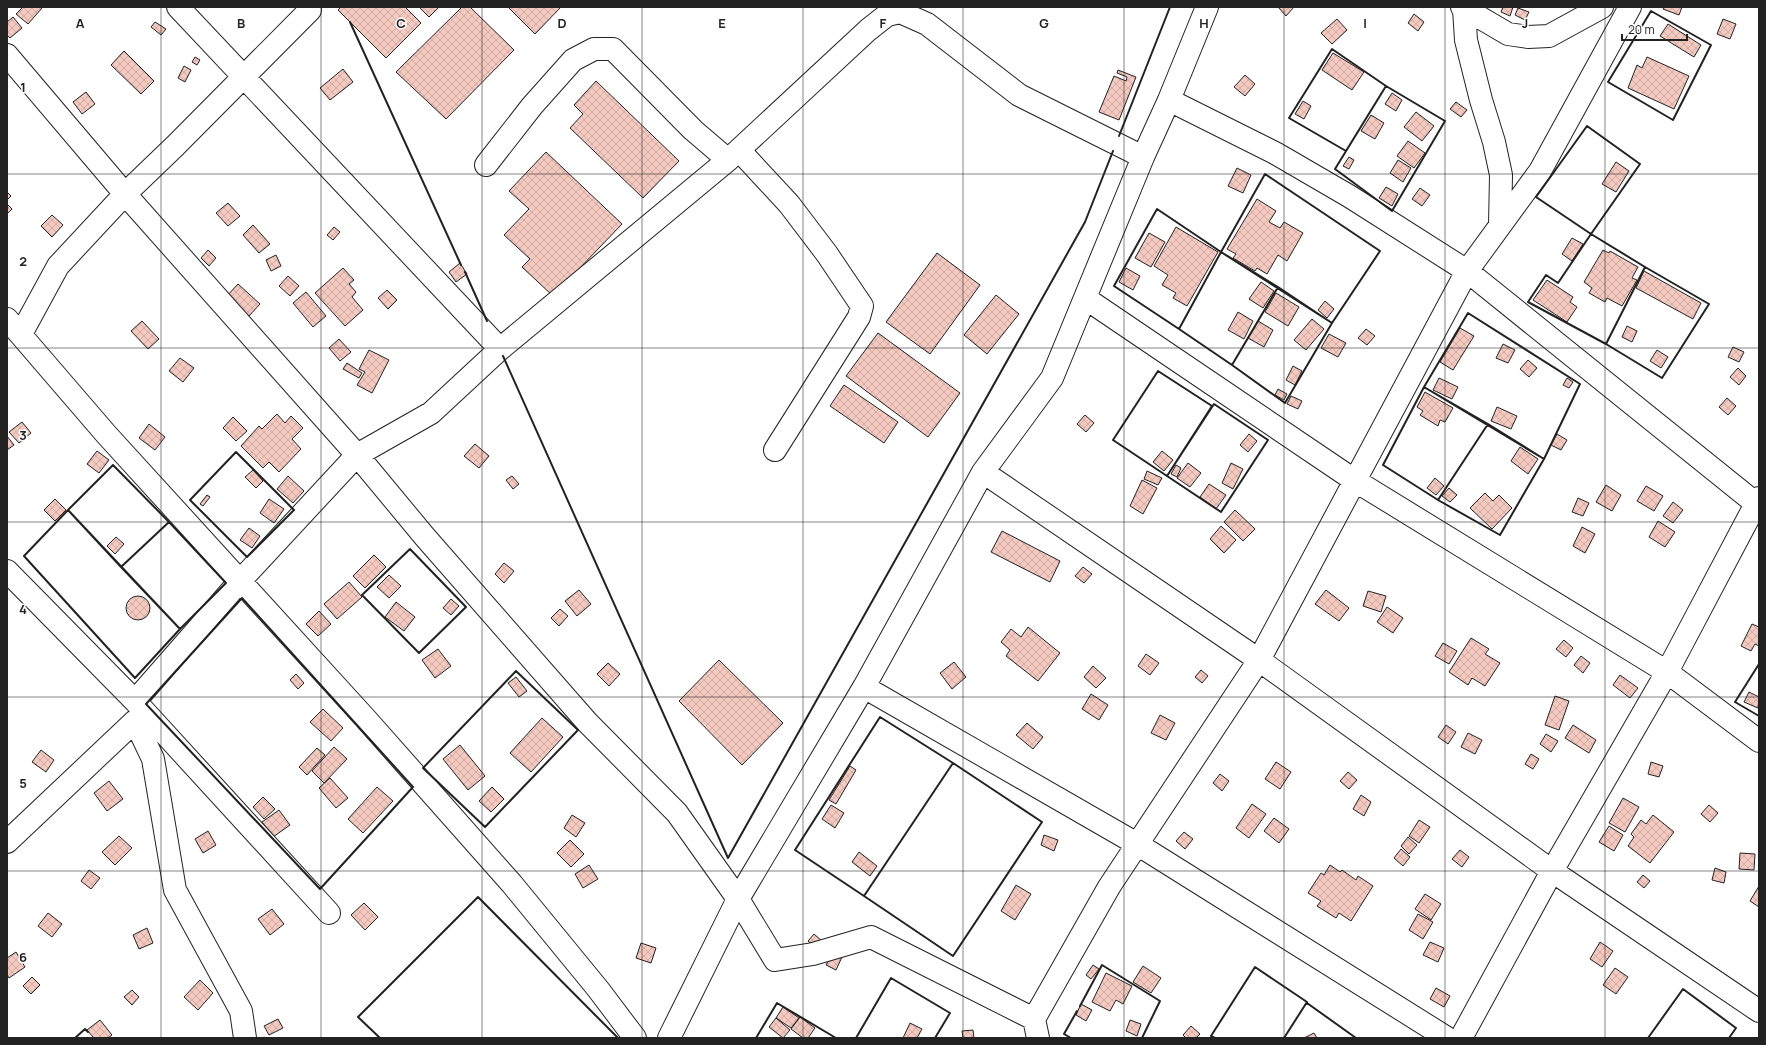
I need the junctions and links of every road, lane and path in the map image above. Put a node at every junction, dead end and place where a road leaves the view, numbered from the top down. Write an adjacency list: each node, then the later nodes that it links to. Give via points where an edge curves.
1 (178, 7): 9 (street)
2 (1207, 7): 10 (street)
3 (1602, 7): 5 (street, via 1549,36 1528,38 1508,34)
4 (1630, 7): 15 (street, via 1540,171)
5 (1463, 8): 15 (street, via 1466,40 1501,175)
6 (898, 9): 11 (street, via 868,30); 12 (street, via 928,24 1019,95)
7 (310, 10): 9 (street)
8 (7, 55): 14 (street)
9 (243, 78): 14 (street); 19 (street)
10 (1169, 100): 12 (street); 16 (street, via 1275,153 1349,196)
11 (734, 155): 13 (street, via 693,130 613,49 594,48 573,60 532,106); 19 (street); 20 (street, via 789,204 862,306 859,317)
12 (1143, 157): 17 (street)
13 (486, 166)
14 (125, 194): 18 (street, via 58,266); 21 (street)
15 (1500, 225): 16 (street)
16 (1467, 271): 23 (street); 24 (street)
17 (1085, 298): 22 (street, via 1052,378); 23 (street)
18 (14, 326): 26 (street, via 106,434)
19 (500, 349): 21 (street, via 431,413)
20 (775, 450)
21 (357, 455): 26 (street); 35 (street, via 586,722 677,813)
22 (983, 472): 27 (street); 29 (street)
23 (1354, 480): 27 (street); 28 (street)
24 (1758, 503): 28 (street)
25 (7, 571): 30 (street)
26 (240, 581): 30 (street); 40 (street, via 512,884)
27 (1259, 660): 33 (street); 34 (street)
28 (1667, 672): 31 (street); 34 (street)
29 (864, 687): 33 (street); 35 (street)
30 (135, 701): 36 (street)
31 (1759, 741)
32 (11, 830): 39 (street, via 135,721 153,759 175,890 241,1011)
33 (1137, 844): 38 (street, via 1109,887); 42 (street)
34 (1552, 871): 37 (street); 43 (street)
35 (738, 899): 38 (street, via 775,960 813,954 871,937); 41 (street)
36 (329, 913)
37 (1759, 1011)
38 (1036, 1028)
39 (245, 1038)
40 (635, 1038)
41 (669, 1038)
42 (1447, 1038)
43 (1461, 1038)

